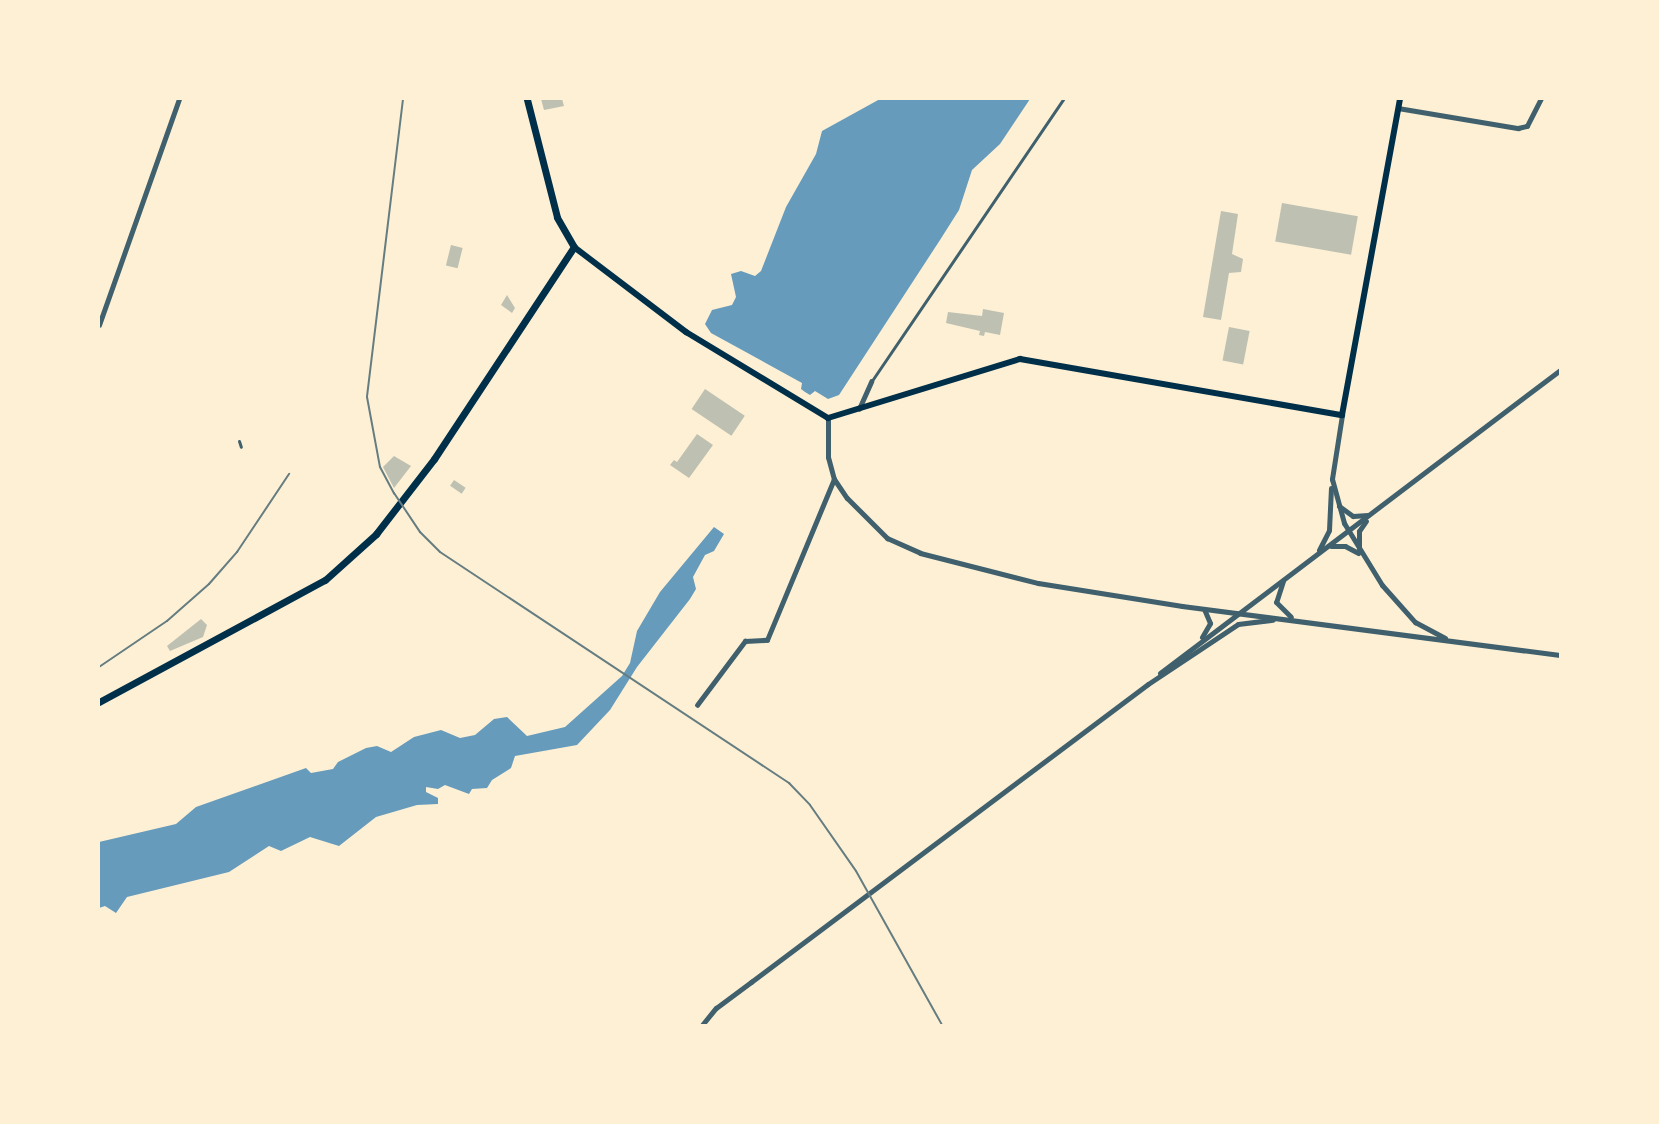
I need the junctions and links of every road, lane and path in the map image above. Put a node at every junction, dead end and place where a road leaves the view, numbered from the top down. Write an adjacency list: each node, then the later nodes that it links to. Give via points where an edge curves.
1 (179, 99): 8 (street)
2 (527, 99): 7 (main road, via 557,217)
3 (1063, 99): 10 (street)
4 (1400, 99): 6 (main road)
5 (1541, 99): 6 (street, via 1527,126 1518,128)
6 (1398, 108): 12 (main road)
7 (574, 247): 13 (main road, via 686,332); 33 (main road, via 434,459 361,550 309,591)
8 (99, 325)
9 (1560, 370): 19 (street)
10 (871, 382): 11 (street)
11 (859, 411): 12 (main road, via 1020,359); 13 (main road)
12 (1342, 415): 17 (street)
13 (828, 418): 16 (street, via 828,457)
14 (239, 441): 15 (street)
15 (241, 447)
16 (834, 479): 24 (street, via 866,520 887,538 920,554 1038,583); 34 (street, via 767,640 745,641)
17 (1332, 479): 18 (street); 21 (street, via 1329,530)
18 (1334, 497): 19 (street, via 1353,516); 20 (street)
19 (1376, 511): 20 (street); 22 (street, via 1359,531)
20 (1348, 531): 21 (street); 22 (street)
21 (1314, 556): 22 (street, via 1340,544); 23 (street)
22 (1361, 556): 27 (street)
23 (1288, 576): 25 (street); 26 (street, via 1278,589 1276,602 1282,612)
24 (1204, 609): 25 (street); 30 (street, via 1209,627)
25 (1235, 614): 26 (street); 30 (street)
26 (1295, 619): 28 (street); 32 (street, via 1238,624)
27 (1416, 622): 28 (street, via 1413,632); 29 (street)
28 (1404, 634): 29 (street)
29 (1449, 641): 31 (street)
30 (1194, 645): 32 (street)
31 (1560, 655)
32 (1148, 684): 35 (street, via 716,1008)
33 (99, 702)
34 (697, 705)
35 (702, 1025)

